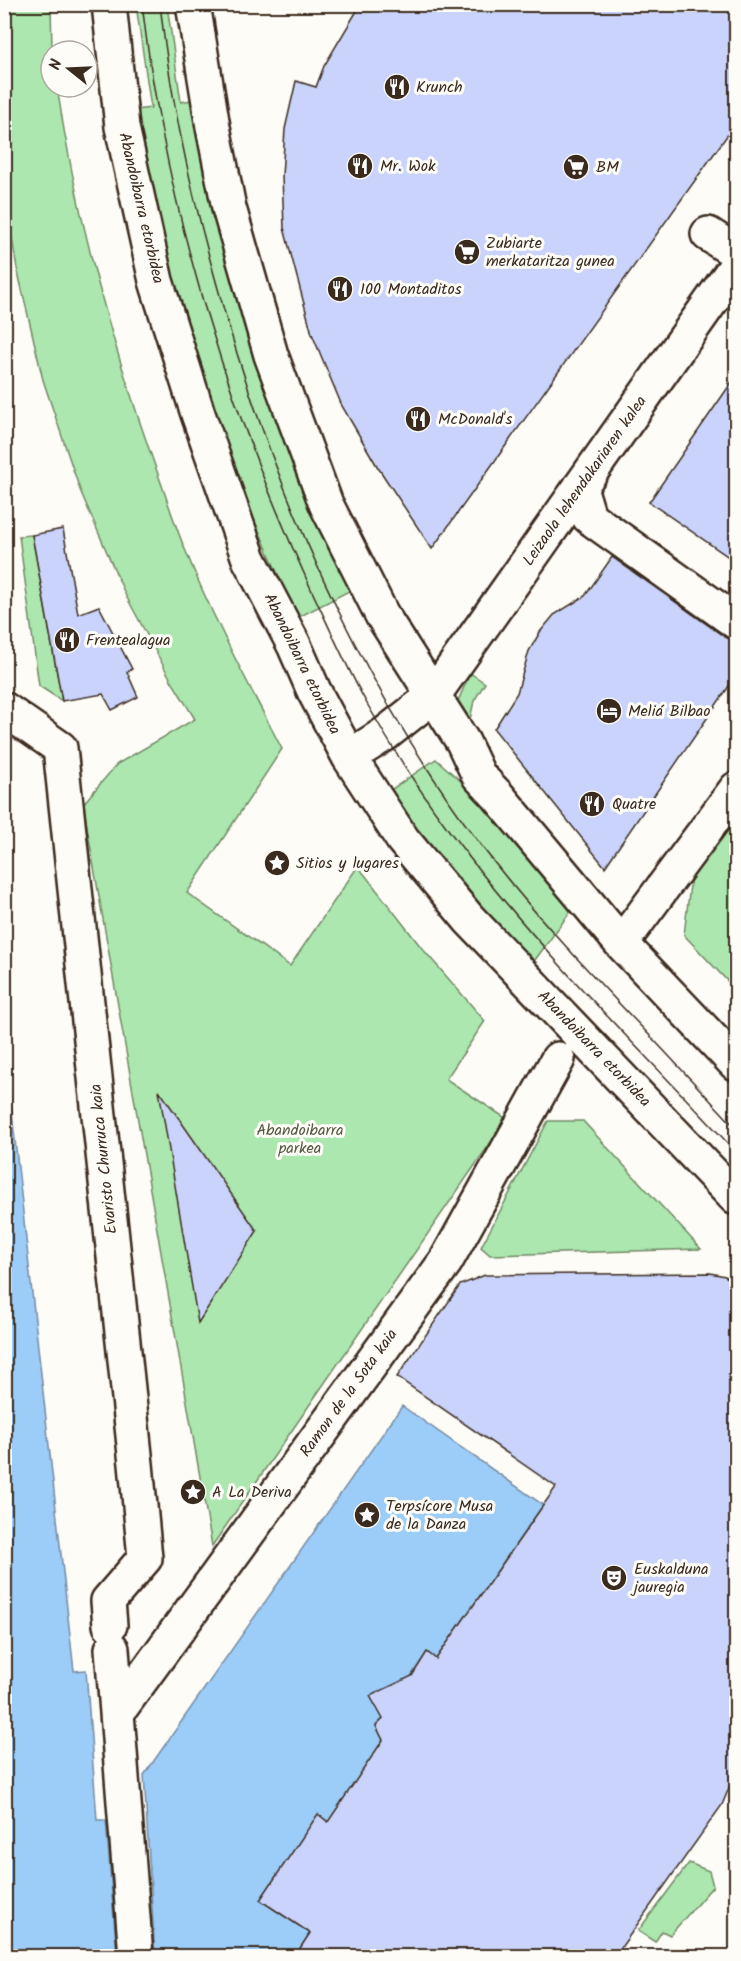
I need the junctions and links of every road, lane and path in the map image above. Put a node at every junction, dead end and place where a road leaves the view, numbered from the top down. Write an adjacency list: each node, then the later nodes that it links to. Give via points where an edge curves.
1 (109, 4): 10 (street, Abandoibarra etorbidea, via 122,127 156,281 198,414 249,559)
2 (193, 4): 8 (street, via 229,208 271,355 326,504 382,615)
3 (708, 234): 4 (street)
4 (736, 252)
5 (736, 266): 6 (street, Leizaola lehendakariaren kalea)
6 (580, 488): 7 (street, via 590,518); 8 (street, Leizaola lehendakariaren kalea)
7 (736, 622)
8 (433, 696): 10 (street, Leizaola lehendakariaren kalea); 14 (street, via 463,741 479,776 620,942)
9 (4, 709): 16 (street, Evaristo Churruca kaia, via 60,748 145,1558 108,1600)
10 (349, 757): 15 (street, Abandoibarra etorbidea, via 403,840 470,919)
11 (736, 789): 12 (street)
12 (632, 929)
13 (558, 1059): 16 (street, Ramon de la Sota kaia, via 446,1261)
14 (736, 1064)
15 (736, 1198)
16 (117, 1713): 17 (street, Evaristo Churruca kaia)
17 (136, 1956)

